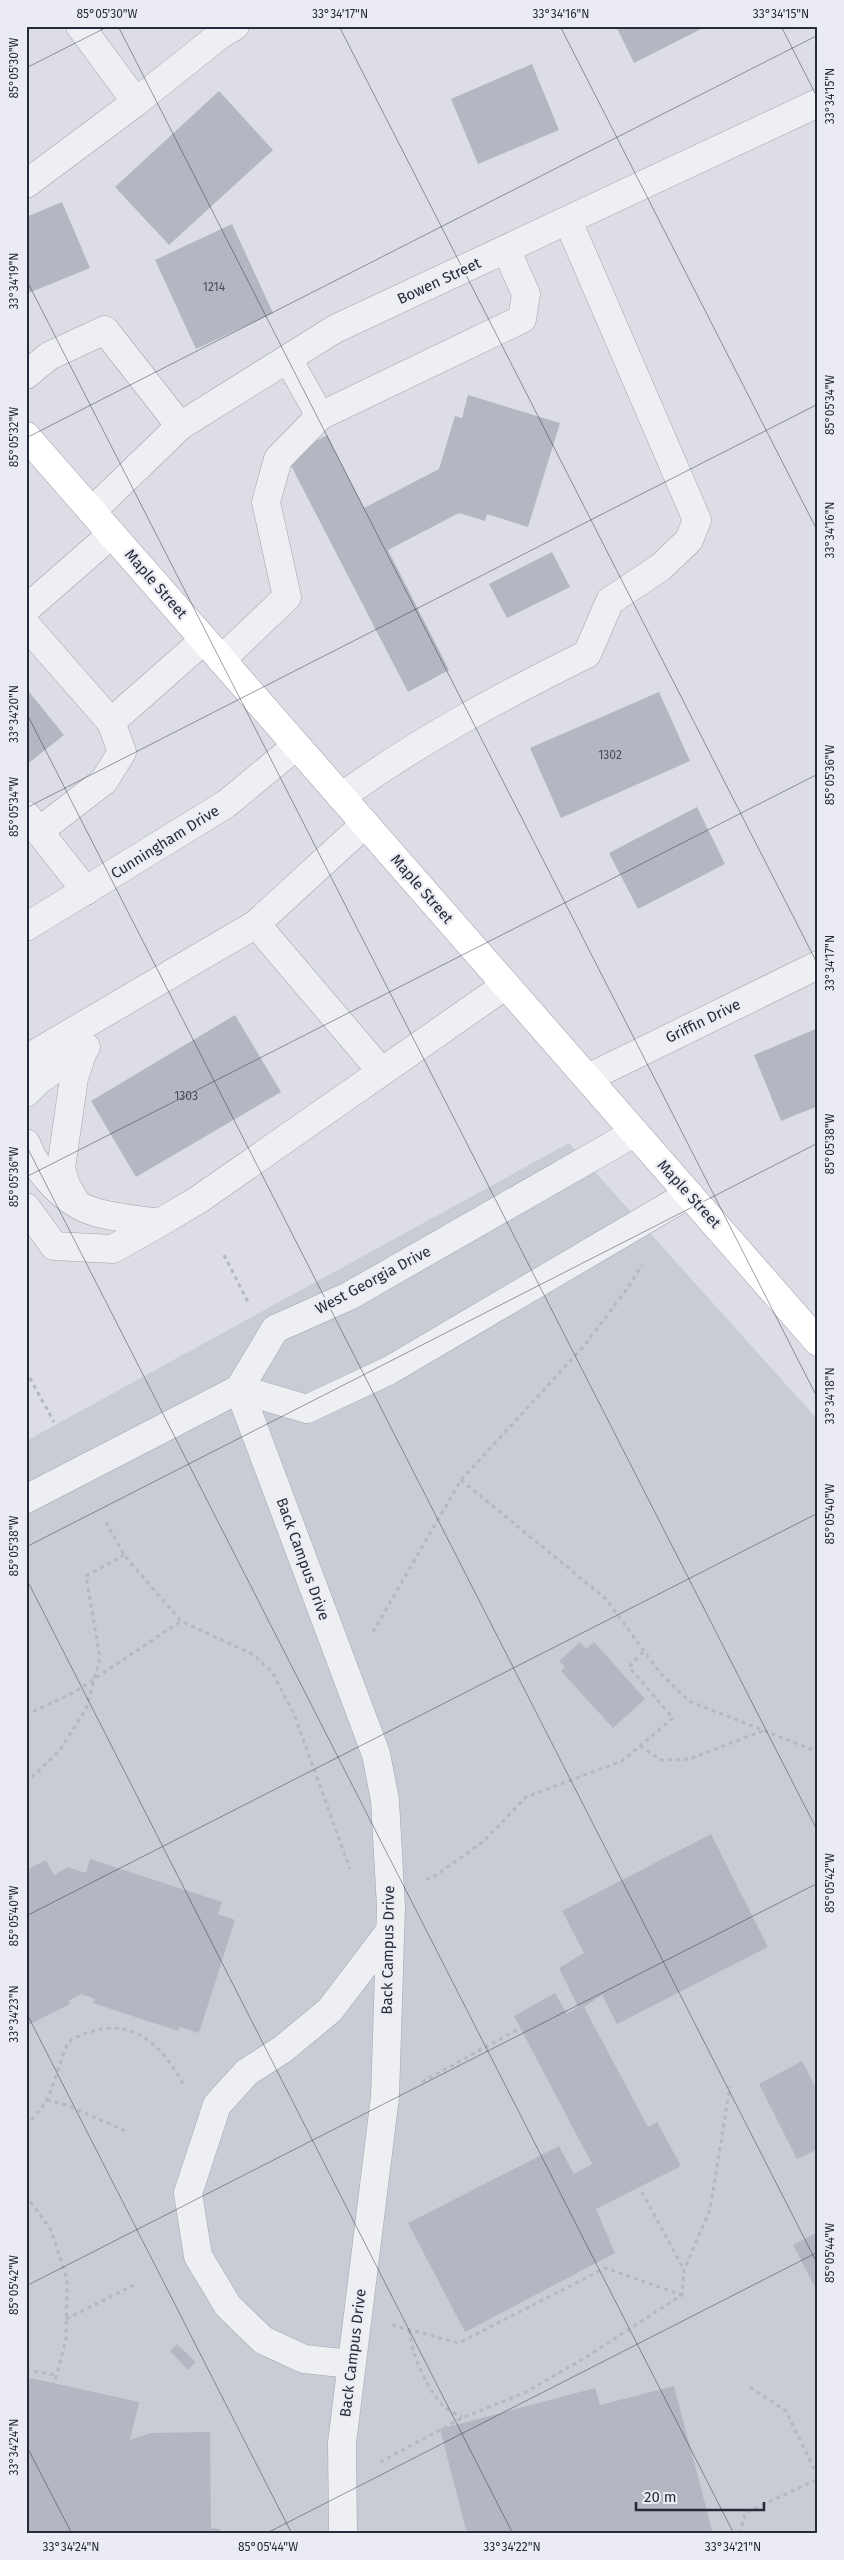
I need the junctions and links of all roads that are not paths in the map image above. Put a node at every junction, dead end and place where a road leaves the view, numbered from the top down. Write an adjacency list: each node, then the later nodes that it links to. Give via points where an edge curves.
1 (80, 26): 3 (street)
2 (223, 29): 3 (street)
3 (136, 102): 5 (street)
4 (818, 103): 6 (street, Bowen Street)
5 (26, 184)
6 (568, 220): 7 (street, Bowen Street); 21 (street, via 697,520 689,540 661,567 610,601 587,654 491,701 387,764)
7 (506, 249): 8 (street, Bowen Street, via 336,330); 10 (street, via 526,294 522,319)
8 (288, 359): 10 (street); 11 (street, Bowen Street)
9 (26, 375): 11 (street, via 49,356 105,330)
10 (320, 416): 18 (street, via 278,458 266,502 287,597)
11 (180, 426): 13 (street, Bowen Street)
12 (27, 438): 13 (main road, Maple Street)
13 (92, 511): 14 (main road, Maple Street)
14 (112, 534): 15 (street); 17 (main road, Maple Street)
15 (26, 608)
16 (26, 625): 19 (street)
17 (204, 640): 18 (main road, Maple Street); 19 (street)
18 (221, 660): 20 (main road, Maple Street)
19 (111, 722): 22 (street, via 122,752 104,780)
20 (295, 746): 21 (main road, Maple Street); 24 (street, Cunningham Drive, via 226,804)
21 (341, 797): 23 (main road, Maple Street)
22 (32, 823): 24 (street)
23 (365, 824): 25 (street); 28 (main road, Maple Street)
24 (86, 891): 26 (street, Cunningham Drive)
25 (256, 924): 29 (street); 32 (street)
26 (26, 927)
27 (818, 965): 33 (street, Griffin Drive)
28 (506, 985): 32 (street); 33 (main road, Maple Street)
29 (133, 997): 30 (street); 31 (street)
30 (82, 1051): 34 (street, via 39,1080); 38 (street, via 74,1078 61,1168)
31 (26, 1059)
32 (381, 1071): 40 (street, via 198,1200)
33 (588, 1078): 35 (main road, Maple Street)
34 (26, 1093)
35 (634, 1133): 37 (main road, Maple Street); 42 (street, West Georgia Drive, via 349,1296 275,1329)
36 (26, 1143): 38 (street, via 33,1161 55,1188)
37 (689, 1194): 41 (main road, Maple Street); 42 (street, via 390,1370 307,1409)
38 (76, 1202): 40 (street, via 96,1212)
39 (26, 1207): 40 (street, via 54,1246 113,1249)
40 (159, 1223)
41 (818, 1342)
42 (239, 1389): 43 (street); 44 (street, Back Campus Drive, via 376,1754 385,1800)
43 (26, 1499)
44 (390, 1931): 45 (street, Back Campus Drive, via 385,2097); 45 (street, via 330,2010 283,2049 248,2072 217,2105 188,2193 198,2256 228,2306 271,2344 304,2359)
45 (351, 2364): 46 (street, Back Campus Drive, via 342,2443)
46 (343, 2534)

